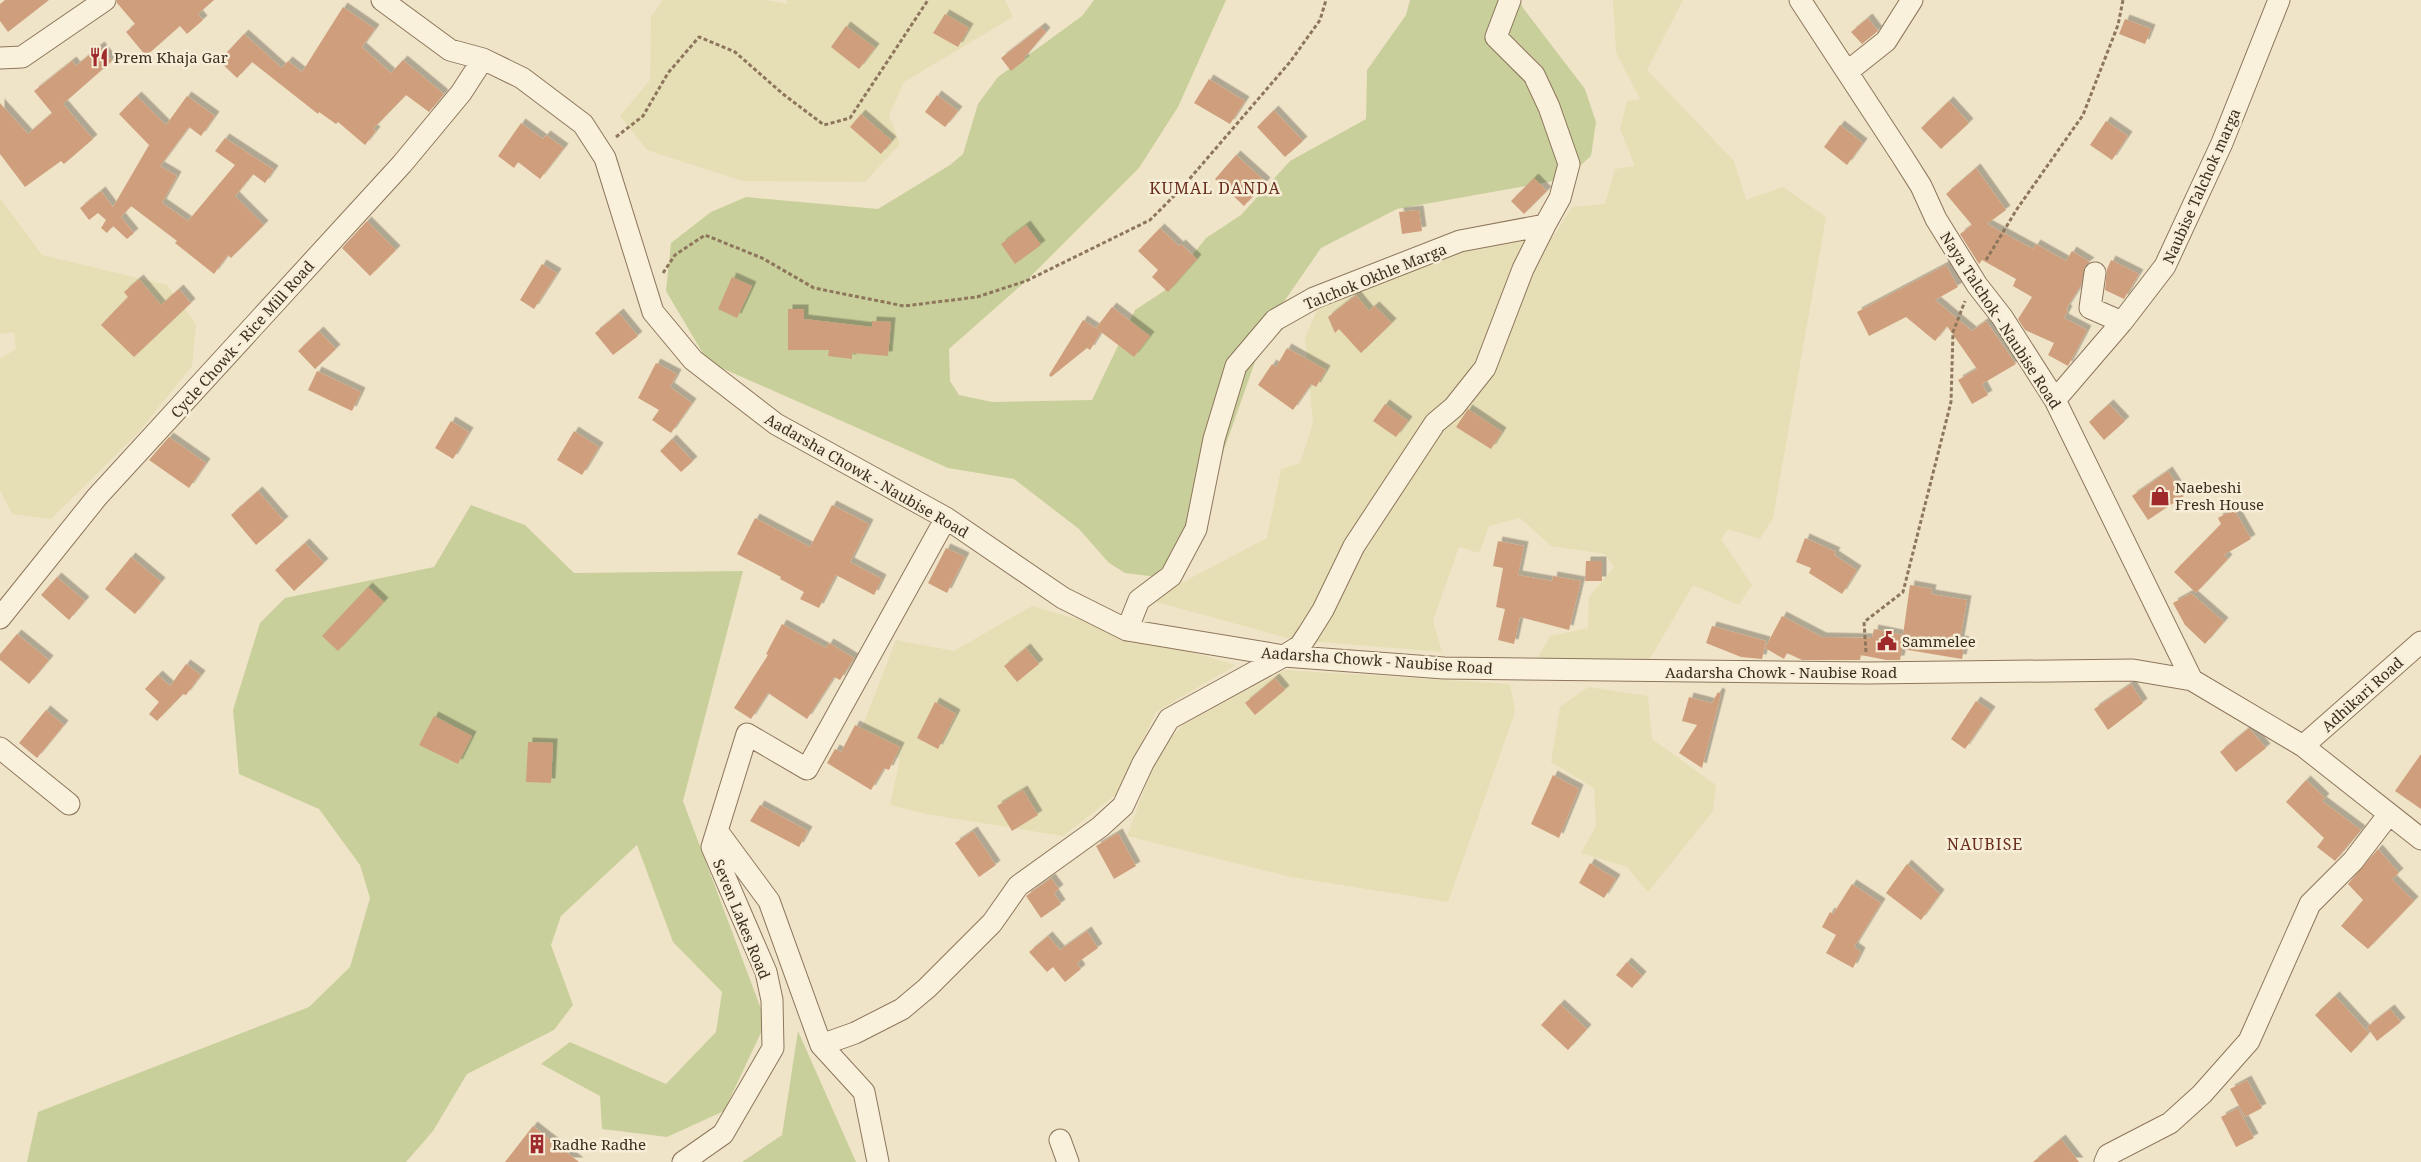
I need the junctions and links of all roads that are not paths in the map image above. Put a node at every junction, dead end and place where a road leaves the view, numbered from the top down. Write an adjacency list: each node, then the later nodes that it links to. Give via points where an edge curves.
1 (105, 0): 7 (street, via 22,58)
2 (382, 0): 8 (street, Aadarsha Chowk - Naubise Road, via 450,50)
3 (1510, 0): 10 (street, via 1496,38 1534,74 1569,164 1560,198)
4 (1800, 0): 9 (street, Naya Talchok - Naubise Road)
5 (1912, 0): 9 (street, via 1886,41)
6 (2279, 0): 12 (street, Naubise Talchok marga, via 2197,200 2165,266)
7 (0, 58)
8 (483, 59): 14 (street, Aadarsha Chowk - Naubise Road, via 522,78 583,124 605,158 649,303 693,360 776,424); 15 (street, Cycle Chowk - Rice Mill Road, via 461,93 402,164 97,497)
9 (1847, 72): 13 (street, Naya Talchok - Naubise Road, via 1921,186 1936,219 1974,280 2002,317)
10 (1545, 225): 16 (street, Talchok Okhle Marga, via 1460,242 1314,298 1275,320 1236,366 1214,439 1196,528 1171,576 1139,600); 18 (street, via 1523,270 1485,368 1454,407 1435,423 1354,546 1308,634 1300,646)
11 (2095, 273): 12 (street, via 2090,308)
12 (2122, 322): 13 (street, Naubise Talchok marga)
13 (2055, 400): 19 (street, Naya Talchok - Naubise Road)
14 (946, 518): 16 (street, Aadarsha Chowk - Naubise Road, via 1063,598); 24 (street, Seven Lakes Road, via 807,769 747,734)
15 (0, 618)
16 (1127, 630): 18 (street, Aadarsha Chowk - Naubise Road)
17 (2421, 642): 20 (street, Adhikari Road)
18 (1284, 656): 19 (street, Aadarsha Chowk - Naubise Road, via 1444,668 1868,673 2133,670); 26 (street, via 1169,719 1143,763 1124,806 1018,886 992,923 902,1010)
19 (2192, 680): 20 (street)
20 (2302, 746): 23 (street)
21 (0, 748): 22 (street)
22 (70, 804)
23 (2389, 814): 25 (street); 31 (street, via 2353,861 2310,904 2249,1042 2202,1094 2170,1123 2108,1155)
24 (718, 832): 26 (street, via 769,901); 28 (street, Seven Lakes Road, via 712,847 766,972 772,1000 773,1048 723,1134)
25 (2421, 839)
26 (821, 1045): 29 (street, via 864,1092)
27 (1060, 1140): 30 (street)
28 (683, 1162)
29 (878, 1162)
30 (1068, 1162)
31 (2105, 1162)

